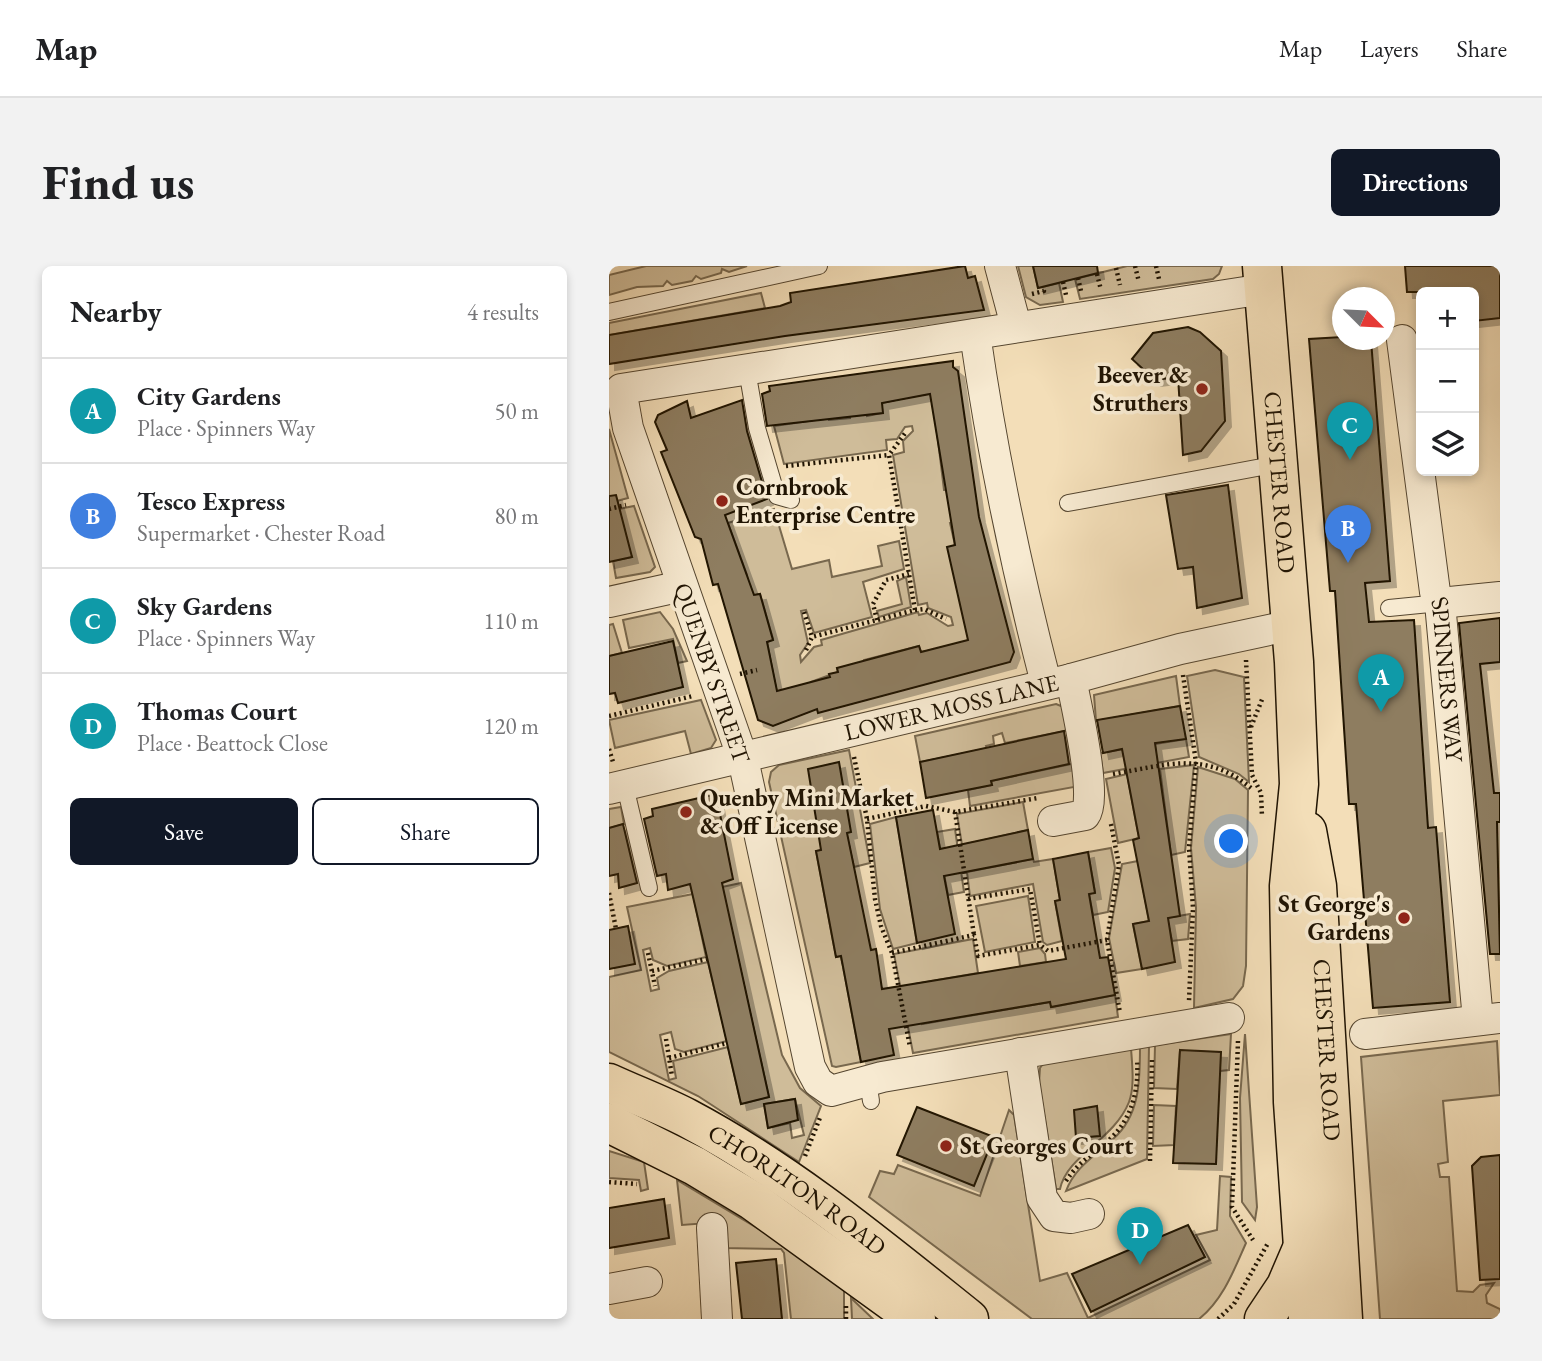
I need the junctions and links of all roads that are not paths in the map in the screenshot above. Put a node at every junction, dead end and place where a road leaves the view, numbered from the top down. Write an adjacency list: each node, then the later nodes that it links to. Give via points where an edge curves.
1 (819, 266): 4 (lane)
2 (1000, 266): 5 (street)
3 (1263, 277): 5 (street); 9 (main road, CHESTER ROAD)
4 (609, 312)
5 (1016, 326): 6 (street)
6 (975, 334): 8 (street); 18 (street, via 1015,564)
7 (1402, 340): 15 (street, SPINNERS WAY)
8 (747, 370): 10 (lane, via 757,428 777,496); 12 (street, QUENBY STREET, via 621,389 628,428)
9 (1280, 463): 11 (lane); 17 (main road, CHESTER ROAD)
10 (791, 500)
11 (1067, 503)
12 (682, 586): 14 (street); 19 (street, QUENBY STREET)
13 (1500, 597): 15 (street)
14 (609, 602)
15 (1440, 603): 16 (lane); 24 (street, SPINNERS WAY)
16 (1389, 608)
17 (1292, 625): 18 (street, LOWER MOSS LANE); 20 (main road, CHESTER ROAD)
18 (1059, 681): 19 (street, LOWER MOSS LANE); 22 (street, via 1089,778 1090,809 1085,815)
19 (743, 759): 21 (street, LOWER MOSS LANE); 27 (street, QUENBY STREET, via 810,1068 825,1086 869,1091)
20 (1299, 784): 32 (main road, CHESTER ROAD, via 1289,886 1293,1102); 40 (main road, CHESTER ROAD, via 1317,886)
21 (617, 788): 23 (lane)
22 (1051, 808)
23 (649, 888)
24 (1489, 1019): 26 (street)
25 (1234, 1023): 27 (street, via 1135,1029)
26 (1365, 1034)
27 (1020, 1053): 30 (street, via 1042,1198 1055,1216)
28 (609, 1083): 38 (main road, CHORLTON ROAD, via 687,1119 786,1180)
29 (609, 1123): 37 (main road, CHORLTON ROAD, via 753,1201)
30 (1089, 1214)
31 (712, 1228): 36 (street)
32 (1303, 1247): 35 (main road, CHESTER ROAD, via 1282,1293); 39 (main road, CHESTER ROAD)
33 (647, 1282): 34 (street)
34 (609, 1289)
35 (1253, 1305)
36 (717, 1319)
37 (916, 1319)
38 (969, 1319)
39 (1308, 1319)
40 (1343, 1319)

